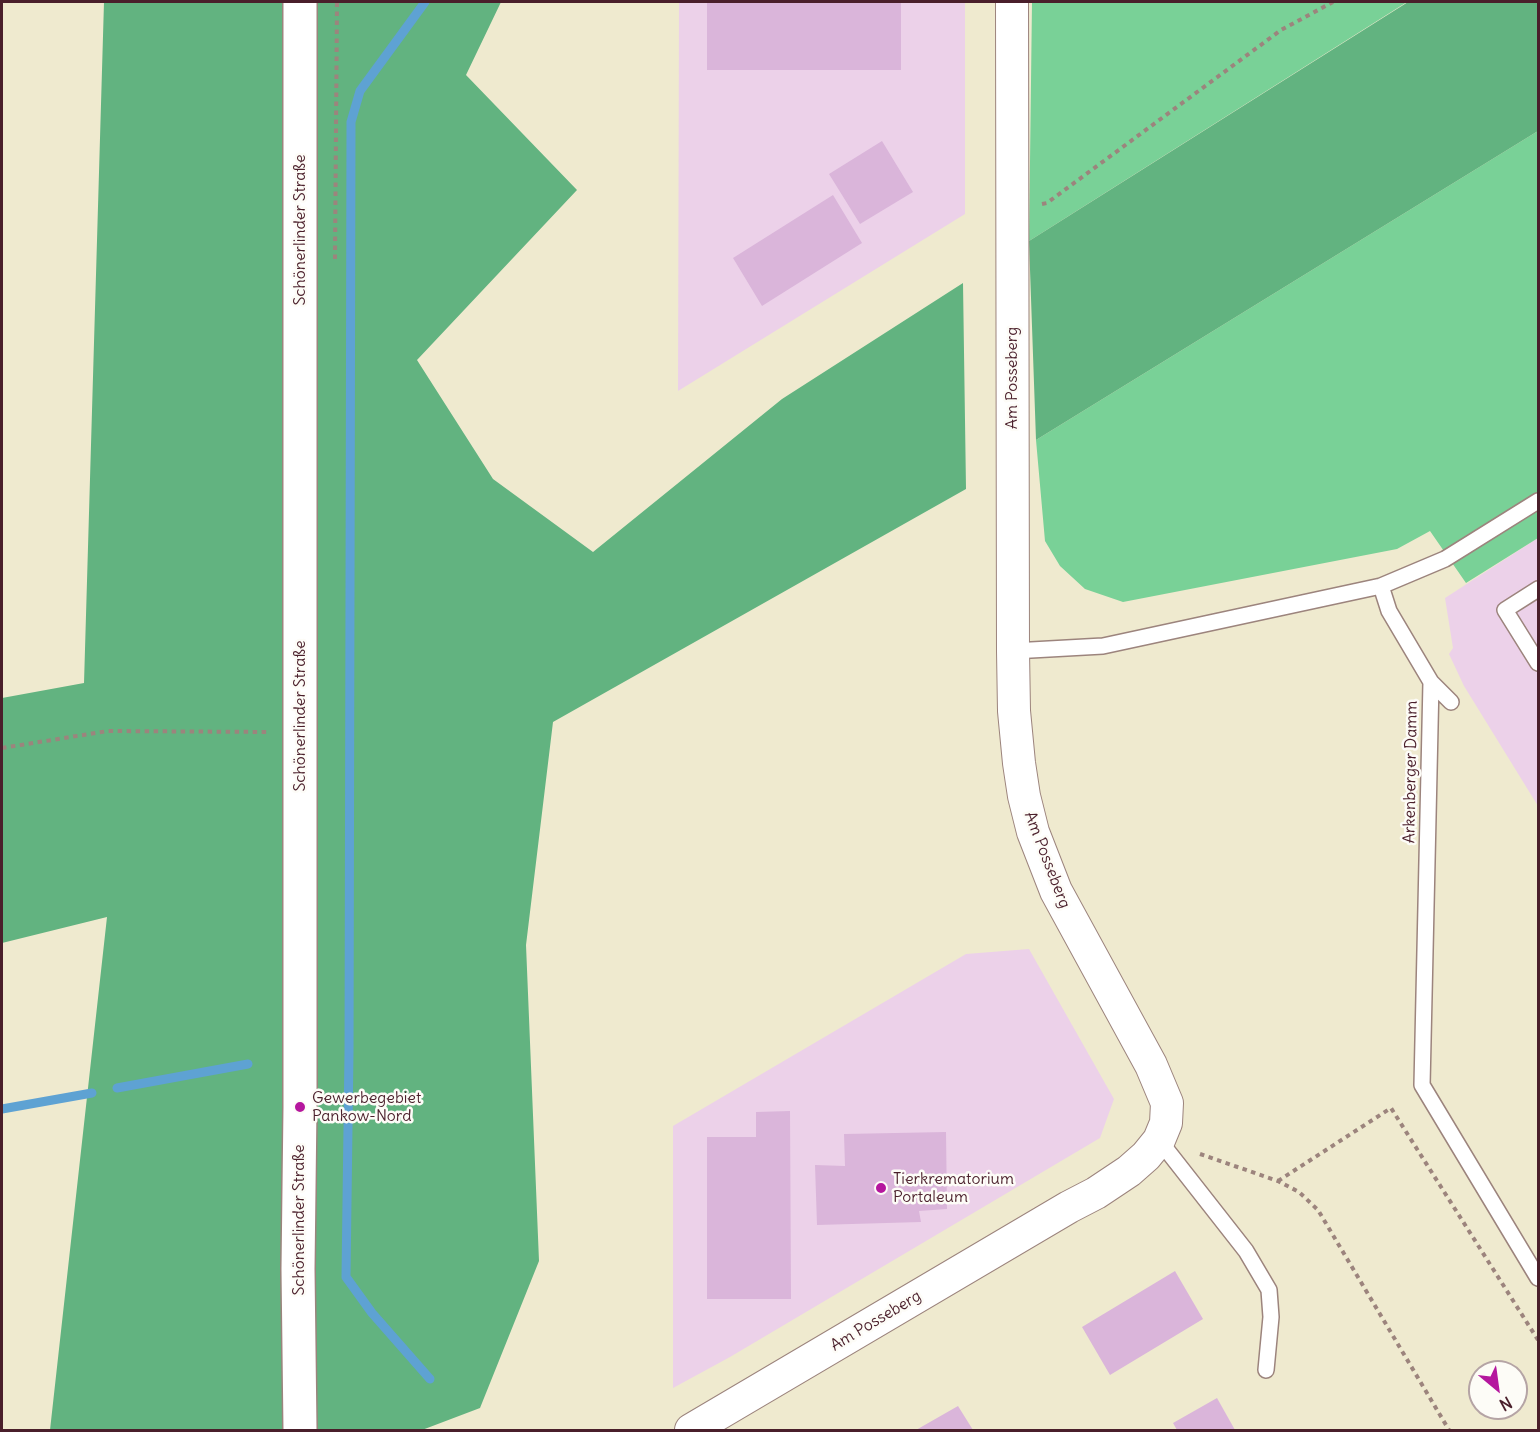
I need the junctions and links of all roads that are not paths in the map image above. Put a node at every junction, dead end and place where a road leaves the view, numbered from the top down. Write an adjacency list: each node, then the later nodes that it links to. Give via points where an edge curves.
1 (300, 2): 13 (main road, Schönerlinder Straße)
2 (1012, 2): 6 (street, Am Posseberg)
3 (1539, 501): 4 (lane, via 1445,559)
4 (1381, 586): 6 (lane, via 1103,646); 8 (lane, Arkenberger Damm, via 1389,611)
5 (1539, 589): 7 (lane, via 1505,610)
6 (1013, 651): 10 (street, Am Posseberg, via 1019,763 1033,832 1056,891 1160,1084 1167,1103 1166,1123)
7 (1539, 663)
8 (1431, 682): 9 (lane); 11 (lane, Arkenberger Damm, via 1422,1085)
9 (1450, 702)
10 (1159, 1140): 12 (lane, via 1246,1251 1269,1290 1271,1317); 14 (street, Am Posseberg, via 1129,1171 1096,1193)
11 (1539, 1278)
12 (1266, 1370)
13 (300, 1431)
14 (691, 1431)

